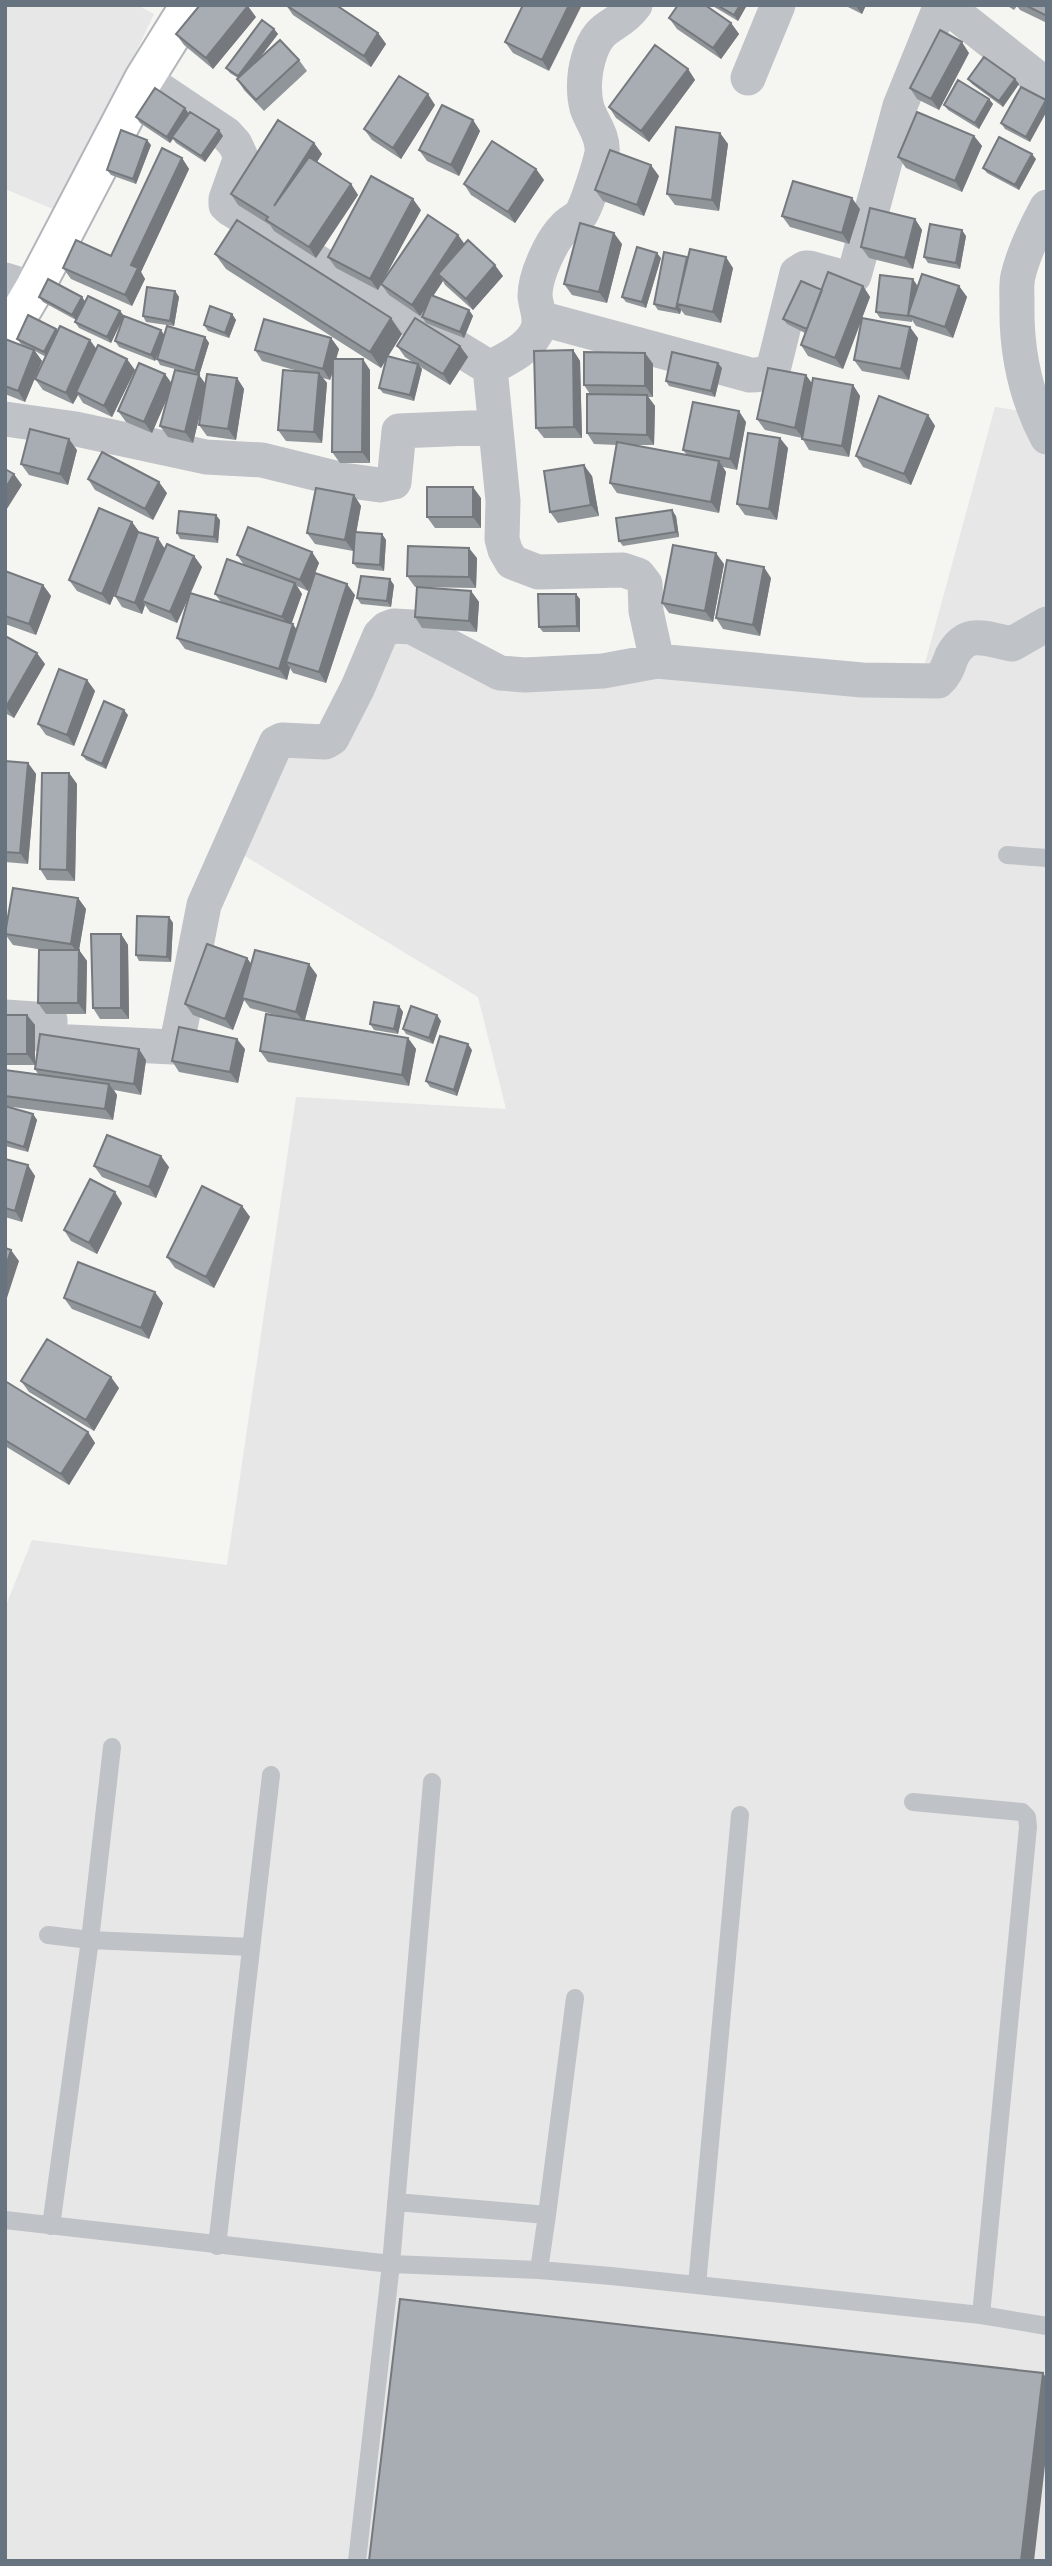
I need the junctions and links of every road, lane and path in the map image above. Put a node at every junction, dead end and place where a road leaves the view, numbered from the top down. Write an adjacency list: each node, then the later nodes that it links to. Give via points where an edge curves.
1 (190, 5): 6 (street)
2 (635, 5): 10 (street, via 624,19 599,33 588,60 586,106 602,141 601,155 582,213 566,225 550,248 535,295)
3 (778, 5): 5 (street)
4 (943, 5): 7 (street); 10 (street, via 900,106 854,276 809,268 797,273 774,366 768,371 750,375)
5 (748, 78)
6 (144, 79): 9 (street); 12 (street, via 235,144 241,157 226,199 229,208)
7 (1047, 86)
8 (1047, 207): 15 (street, via 1017,279 1016,335 1037,419)
9 (20, 284): 11 (street)
10 (540, 318): 12 (street, via 528,344)
11 (5, 338)
12 (490, 368): 14 (street)
13 (5, 419): 14 (street, via 206,457 262,460 380,485 394,482 399,431)
14 (494, 427): 19 (street, via 503,500 502,539 513,562 538,572 623,570 638,575 645,584)
15 (1047, 437)
16 (1047, 624): 17 (street)
17 (1012, 644): 18 (street); 19 (street, via 973,636 962,642 938,681 862,680)
18 (1047, 649)
19 (657, 662): 22 (street, via 603,671 500,673 412,627 386,629 332,737 325,742 276,743 204,905 177,1042 173,1046 50,1041 50,1020)
20 (1007, 855): 21 (lane)
21 (1047, 858)
22 (5, 1017)
23 (113, 1747): 29 (lane)
24 (271, 1775): 30 (lane)
25 (432, 1782): 32 (lane)
26 (913, 1802): 40 (lane, via 1022,1812 1028,1823)
27 (740, 1815): 39 (lane)
28 (48, 1935): 29 (lane)
29 (90, 1940): 30 (lane); 35 (lane)
30 (251, 1947): 36 (lane)
31 (575, 1998): 33 (lane)
32 (396, 2202): 33 (lane); 37 (lane)
33 (547, 2215): 38 (lane)
34 (5, 2220): 35 (lane)
35 (51, 2226): 36 (lane)
36 (217, 2246): 37 (lane)
37 (391, 2264): 38 (lane); 42 (lane)
38 (540, 2270): 39 (lane)
39 (697, 2285): 40 (lane)
40 (981, 2315): 41 (lane)
41 (1047, 2326)
42 (357, 2561)

